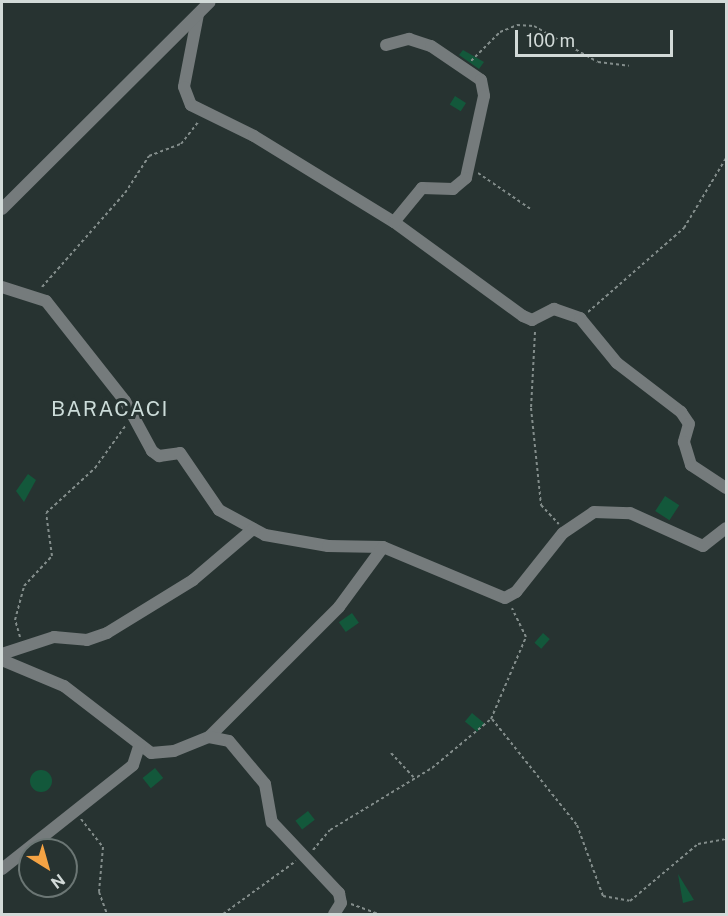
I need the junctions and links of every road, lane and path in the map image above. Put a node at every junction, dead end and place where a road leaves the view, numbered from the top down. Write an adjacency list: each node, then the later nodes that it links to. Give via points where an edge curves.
1 (210, 2): 2 (street)
2 (198, 14): 6 (street, via 184,96); 9 (street)
3 (386, 45): 5 (street, via 398,39 422,42)
4 (629, 66): 5 (path, via 598,62 534,26 517,25 482,48)
5 (466, 68): 8 (street, via 481,80 484,96)
6 (205, 114): 11 (street, via 254,136); 13 (path, via 181,144 149,156 125,193)
7 (726, 158): 14 (path, via 684,228)
8 (471, 168): 10 (path); 11 (street, via 453,189 422,188)
9 (2, 209)
10 (532, 210)
11 (394, 222): 15 (street)
12 (2, 287): 13 (street)
13 (38, 295): 16 (street, via 59,313)
14 (580, 318): 15 (street, via 554,309); 17 (street, via 617,363 681,412 689,424 684,442 691,465)
15 (532, 320): 20 (path, via 538,346 531,408 541,505)
16 (134, 417): 19 (street, via 152,451 159,456 180,453 219,510); 23 (path, via 95,468 46,513 52,556 24,586 15,620)
17 (726, 488)
18 (726, 528): 20 (street, via 703,546 615,508 594,512)
19 (253, 529): 21 (street, via 293,542); 23 (street, via 193,580 107,633 87,640 54,638)
20 (567, 530): 22 (street)
21 (383, 547): 22 (street); 27 (street, via 339,607)
22 (505, 598): 26 (path, via 526,637)
23 (25, 646): 24 (street)
24 (2, 654)
25 (2, 660): 28 (street, via 64,686)
26 (492, 719): 30 (path); 32 (path, via 577,825 603,896 630,901 698,844)
27 (209, 737): 28 (street, via 174,751 152,753); 33 (street, via 229,741 265,784 272,822)
28 (139, 746): 31 (street, via 133,765)
29 (391, 753): 30 (path)
30 (415, 779): 34 (path, via 319,839 312,853)
31 (80, 810): 35 (street); 37 (path, via 86,831 103,848 99,892)
32 (726, 839)
33 (306, 854): 34 (street); 38 (path)
34 (316, 864): 36 (street)
35 (2, 869)
36 (341, 903): 39 (street); 40 (path, via 364,905)
37 (107, 915)
38 (223, 915)
39 (334, 915)
40 (378, 915)

